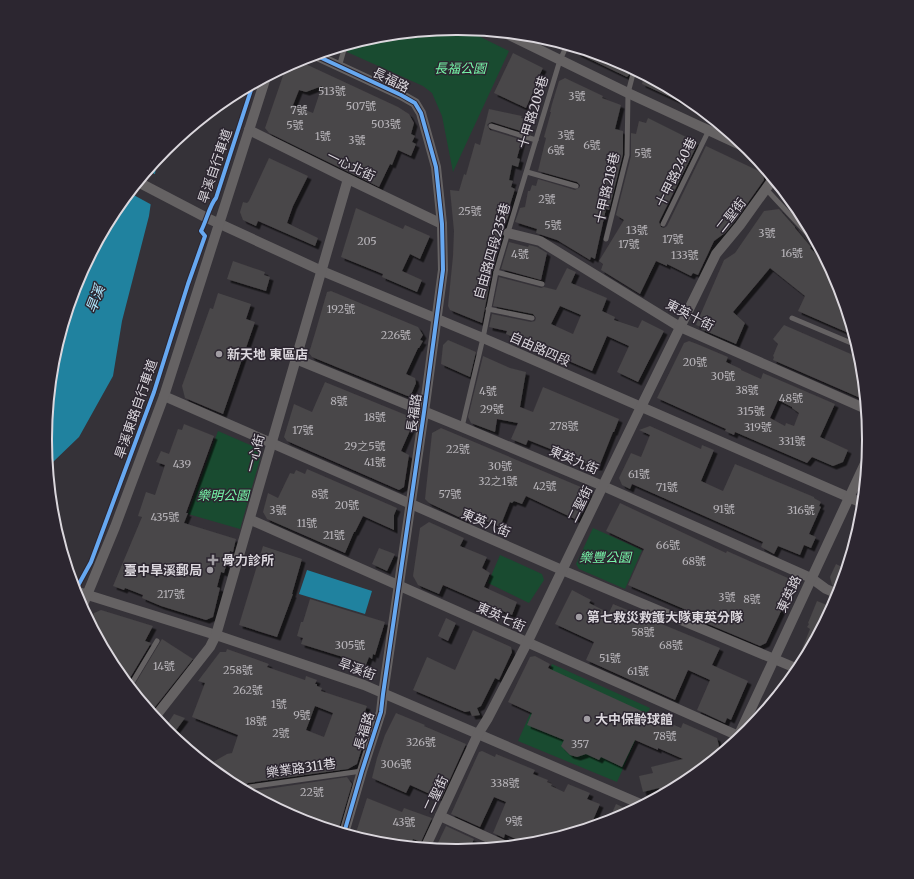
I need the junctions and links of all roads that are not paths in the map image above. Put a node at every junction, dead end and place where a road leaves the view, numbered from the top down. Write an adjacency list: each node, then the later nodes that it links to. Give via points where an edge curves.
1 (519, 40): 5 (street)
2 (565, 50): 5 (lane, 十甲路208巷)
3 (344, 51): 6 (lane)
4 (322, 58): 6 (street, 長福路)
5 (560, 60): 9 (street); 14 (lane, 十甲路208巷)
6 (340, 66): 22 (street, 長福路, via 416,104 436,167)
7 (633, 75): 9 (lane, 十甲路218巷)
8 (264, 85): 11 (street)
9 (628, 93): 12 (street); 26 (lane, 十甲路218巷, via 627,155)
10 (491, 126): 14 (lane)
11 (249, 130): 16 (street, 一心北街); 21 (street)
12 (709, 130): 13 (street); 23 (lane, 十甲路240巷)
13 (728, 139)
14 (536, 140): 15 (lane, 十甲路208巷)
15 (527, 172): 19 (lane); 25 (lane, 自由路四段235巷)
16 (348, 180): 22 (street, 一心北街); 27 (street, 一心街)
17 (770, 184): 20 (street, 二聖街)
18 (143, 185): 21 (street, 自由路四段)
19 (576, 186)
20 (766, 189): 24 (lane); 34 (street, 二聖街, via 716,254)
21 (219, 224): 27 (street, 自由路四段); 38 (street)
22 (442, 224): 33 (street, 長福路, via 443,270)
23 (663, 224)
24 (799, 225)
25 (508, 233): 28 (lane, 自由路四段235巷); 34 (street, 東英十街, via 540,241)
26 (606, 240)
27 (322, 270): 33 (street, 自由路四段); 37 (street, 一心街)
28 (496, 272): 29 (lane); 30 (lane, 自由路四段235巷)
29 (542, 284)
30 (488, 309): 31 (lane); 35 (lane, 自由路四段235巷)
31 (532, 318)
32 (792, 318): 36 (lane)
33 (436, 319): 35 (street, 自由路四段); 41 (street, 長福路)
34 (680, 327): 39 (street, 東英十街); 40 (street, 二聖街)
35 (483, 338): 40 (street, 自由路四段); 42 (lane, 自由路四段235巷)
36 (850, 342)
37 (296, 360): 41 (street, 東英九街); 43 (street, 一心街)
38 (164, 396): 43 (street, 東英八街); 55 (street)
39 (860, 406)
40 (641, 407): 45 (street, 二聖街); 46 (street, 自由路四段)
41 (424, 412): 42 (street, 東英九街); 48 (street, 長福路)
42 (462, 427): 45 (street, 東英九街)
43 (271, 444): 48 (street, 東英八街); 49 (street, 一心街)
44 (860, 473): 46 (street, 東英路)
45 (603, 486): 50 (street, 二聖街); 51 (street, 東英九街)
46 (849, 497): 47 (street, 自由路四段); 51 (street, 東英路)
47 (857, 501)
48 (410, 504): 50 (street, 東英八街); 52 (street, 長福路)
49 (251, 520): 52 (street, 東英七街); 57 (street, 一心街)
50 (562, 570): 59 (street, 二聖街); 60 (street, 東英八街)
51 (811, 578): 53 (street, 東英九街); 60 (street, 東英路)
52 (399, 586): 59 (street, 東英七街); 63 (street, 長福路)
53 (832, 591)
54 (83, 594): 55 (street, 旱溪街)
55 (87, 595): 56 (street); 57 (street, 旱溪街)
56 (85, 599)
57 (216, 635): 63 (street, 旱溪街, via 364,685); 64 (street, 一心街, via 210,647)
58 (157, 641): 62 (lane)
59 (527, 643): 66 (street, 二聖街); 67 (street, 東英七街)
60 (773, 659): 61 (street, 東英八街); 65 (street, 東英路)
61 (791, 666)
62 (133, 681)
63 (383, 694): 66 (street, 旱溪街); 68 (street, 長福路, via 381,712)
64 (159, 713)
65 (744, 725)
66 (478, 734): 70 (street, 旱溪街); 71 (street, 二聖街)
67 (733, 736)
68 (362, 770): 69 (lane, 樂業路311巷); 72 (street, 長福路)
69 (250, 787)
70 (636, 802)
71 (440, 816): 73 (street); 74 (street, 二聖街)
72 (345, 828)
73 (497, 842)
74 (427, 843)

